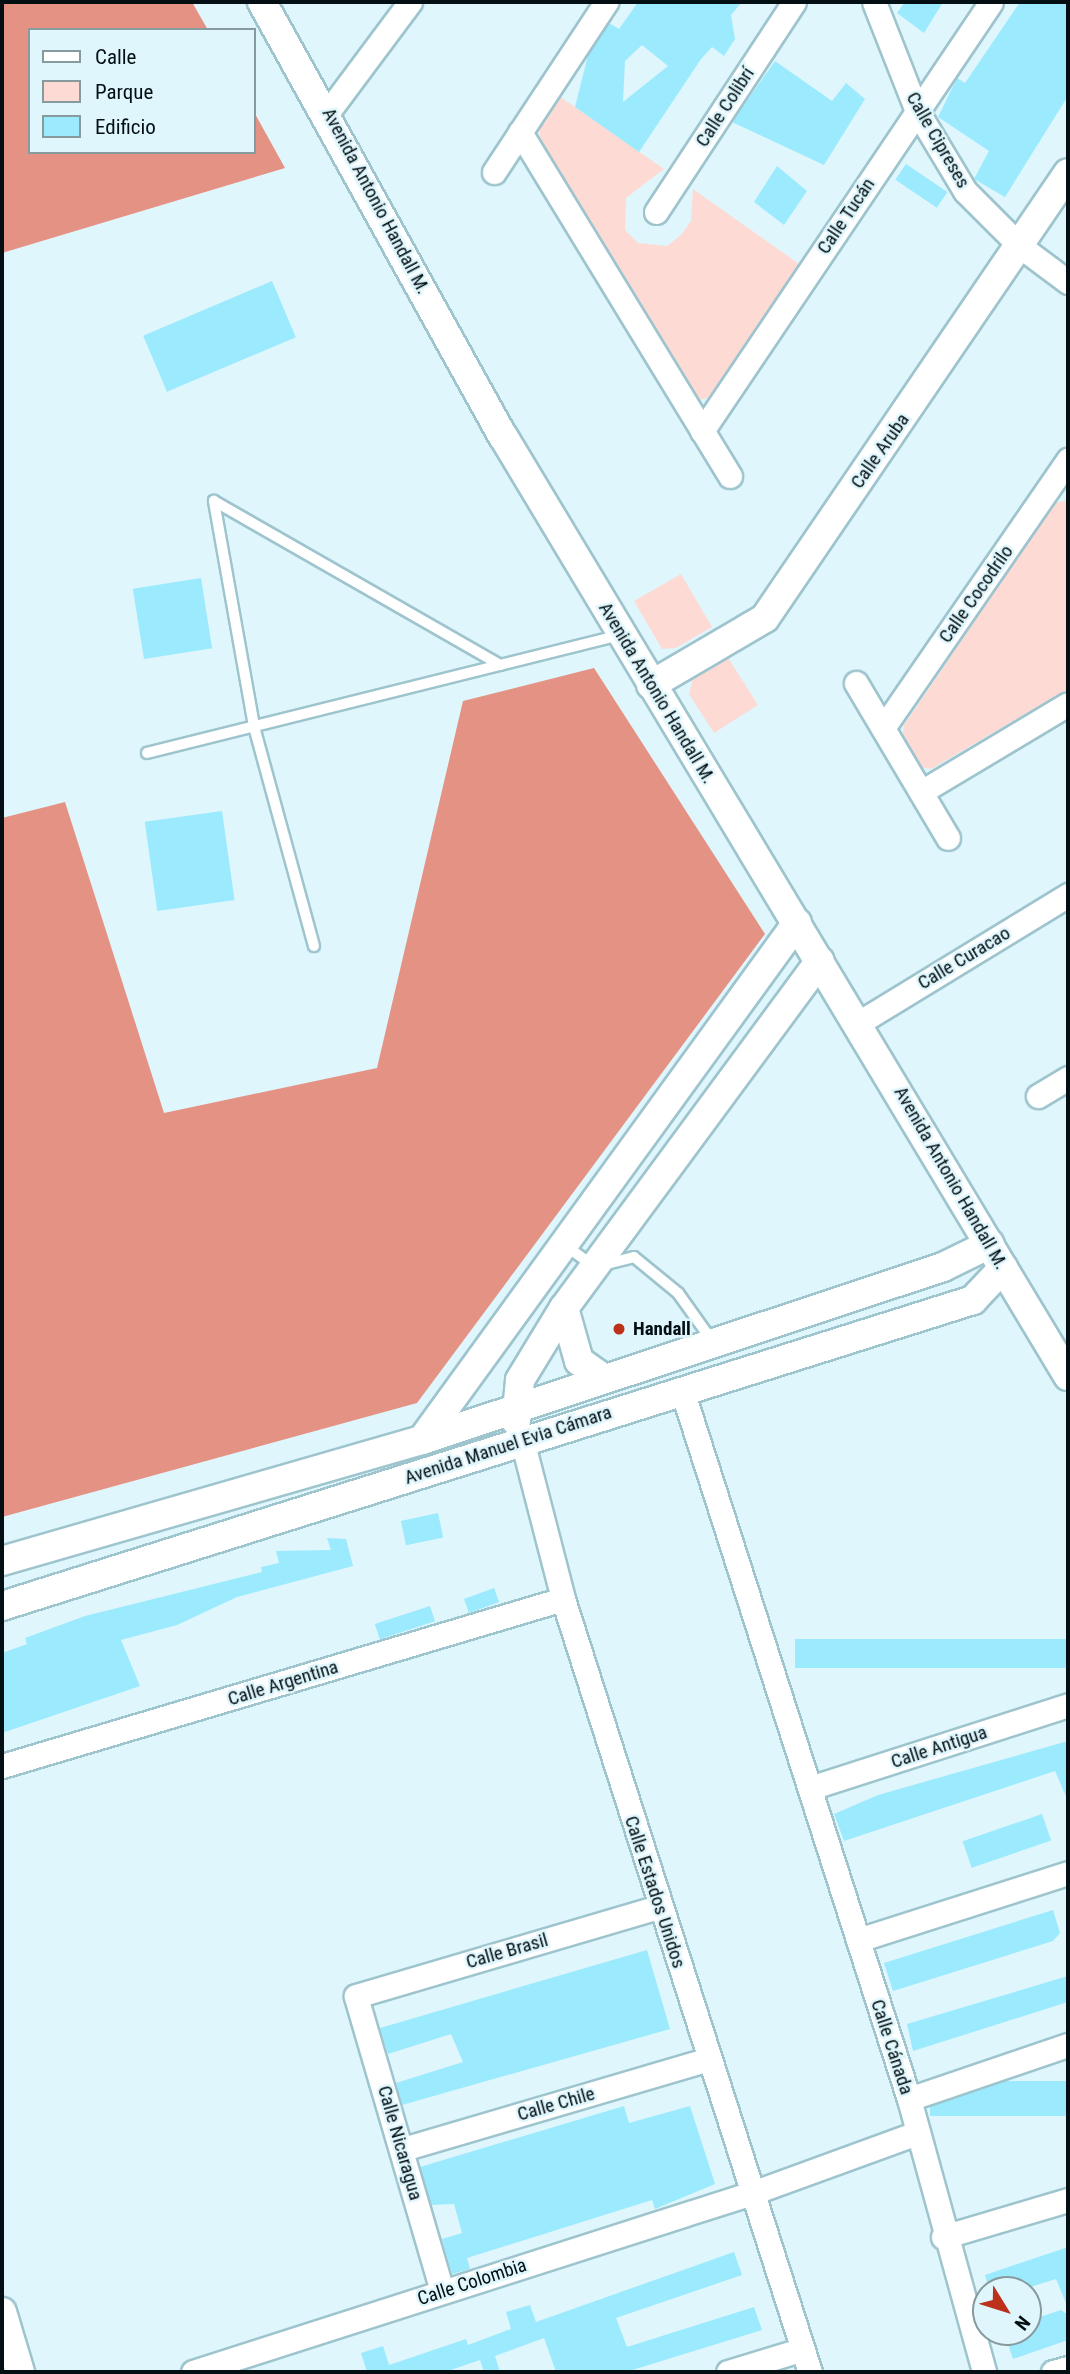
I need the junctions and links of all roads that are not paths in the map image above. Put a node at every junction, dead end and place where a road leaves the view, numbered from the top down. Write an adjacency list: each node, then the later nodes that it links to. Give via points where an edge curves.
1 (262, 2): 8 (street, Avenida Antonio Handall M.)
2 (410, 2): 8 (street)
3 (606, 2): 9 (street)
4 (794, 2): 12 (street, Calle Colibrí)
5 (874, 2): 7 (street, Calle Cipreses)
6 (991, 2): 7 (street, Calle Tucán)
7 (917, 111): 13 (street, Calle Cipreses, via 965,191); 15 (street, Calle Tucán)
8 (328, 112): 18 (street, Avenida Antonio Handall M., via 503,436)
9 (520, 132): 10 (street); 15 (street)
10 (494, 172)
11 (1068, 173): 13 (street, Calle Aruba)
12 (656, 212)
13 (1020, 247): 14 (street, Calle Cipreses); 21 (street, Calle Aruba, via 765,618)
14 (1068, 282)
15 (702, 431): 17 (street)
16 (1064, 475): 24 (street, Calle Cocodrilo)
17 (730, 476)
18 (621, 635): 19 (lane); 21 (street, Avenida Antonio Handall M.)
19 (500, 665): 23 (lane); 23 (lane, via 214,501)
20 (856, 683): 24 (street)
21 (651, 685): 29 (street, Avenida Antonio Handall M.)
22 (1068, 704): 26 (street)
23 (254, 726): 25 (lane); 30 (lane)
24 (883, 728): 26 (street)
25 (147, 753)
26 (921, 792): 27 (street)
27 (948, 838)
28 (1068, 895): 32 (street, Calle Curacao)
29 (797, 923): 31 (street, Avenida Antonio Handall M.); 35 (street, Avenida Manuel Evia Cámara)
30 (314, 946)
31 (820, 961): 32 (street, Avenida Antonio Handall M.); 37 (street, Avenida Manuel Evia Cámara)
32 (860, 1022): 36 (street, Avenida Antonio Handall M.)
33 (1068, 1078): 34 (street)
34 (1038, 1096)
35 (564, 1245): 37 (lane); 44 (street, Avenida Manuel Evia Cámara)
36 (996, 1256): 39 (street, Avenida Manuel Evia Cámara, via 943,1267); 40 (street, Avenida Antonio Handall M.); 42 (street, Avenida Manuel Evia Cámara, via 973,1300)
37 (595, 1267): 38 (street, Avenida Manuel Evia Cámara); 39 (lane, via 634,1257 678,1293)
38 (564, 1308): 41 (street, via 579,1361); 43 (street, Avenida Manuel Evia Cámara, via 520,1380)
39 (713, 1342): 41 (street, Avenida Manuel Evia Cámara)
40 (1068, 1376)
41 (603, 1378): 43 (street, Avenida Manuel Evia Cámara)
42 (682, 1390): 45 (street, Avenida Manuel Evia Cámara); 51 (street, Calle Cánada)
43 (513, 1408): 44 (street, Avenida Manuel Evia Cámara); 45 (street, Calle Estados Unidos)
44 (422, 1440): 46 (street, Avenida Manuel Evia Cámara)
45 (522, 1440): 47 (street, Calle Estados Unidos); 48 (street, Avenida Manuel Evia Cámara)
46 (2, 1561)
47 (563, 1599): 50 (street, Calle Argentina); 53 (street, Calle Estados Unidos)
48 (2, 1606)
49 (1068, 1705): 51 (street, Calle Antigua)
50 (2, 1766)
51 (810, 1788): 54 (street, Calle Cánada)
52 (1068, 1873): 54 (street)
53 (659, 1907): 55 (street, Calle Brasil); 57 (street, Calle Estados Unidos)
54 (858, 1940): 58 (street, Calle Cánada)
55 (356, 1996): 60 (street, Calle Nicaragua)
56 (1068, 2045): 58 (street)
57 (709, 2059): 60 (street, Calle Chile); 61 (street, Calle Estados Unidos)
58 (909, 2099): 59 (street, Calle Cánada)
59 (917, 2133): 61 (street, Calle Colombia); 63 (street, Calle Cánada)
60 (403, 2149): 64 (street, Calle Nicaragua)
61 (752, 2193): 64 (street, Calle Colombia); 66 (street, Calle Estados Unidos)
62 (1068, 2200): 63 (street)
63 (943, 2236): 72 (street, Calle Cánada)
64 (442, 2291): 69 (street, Calle Colombia)
65 (2, 2312): 68 (street)
66 (803, 2349): 70 (street); 71 (street, Calle Estados Unidos)
67 (1068, 2368): 73 (street)
68 (20, 2372)
69 (193, 2372)
70 (728, 2372)
71 (810, 2372)
72 (984, 2372)
73 (1053, 2372)

